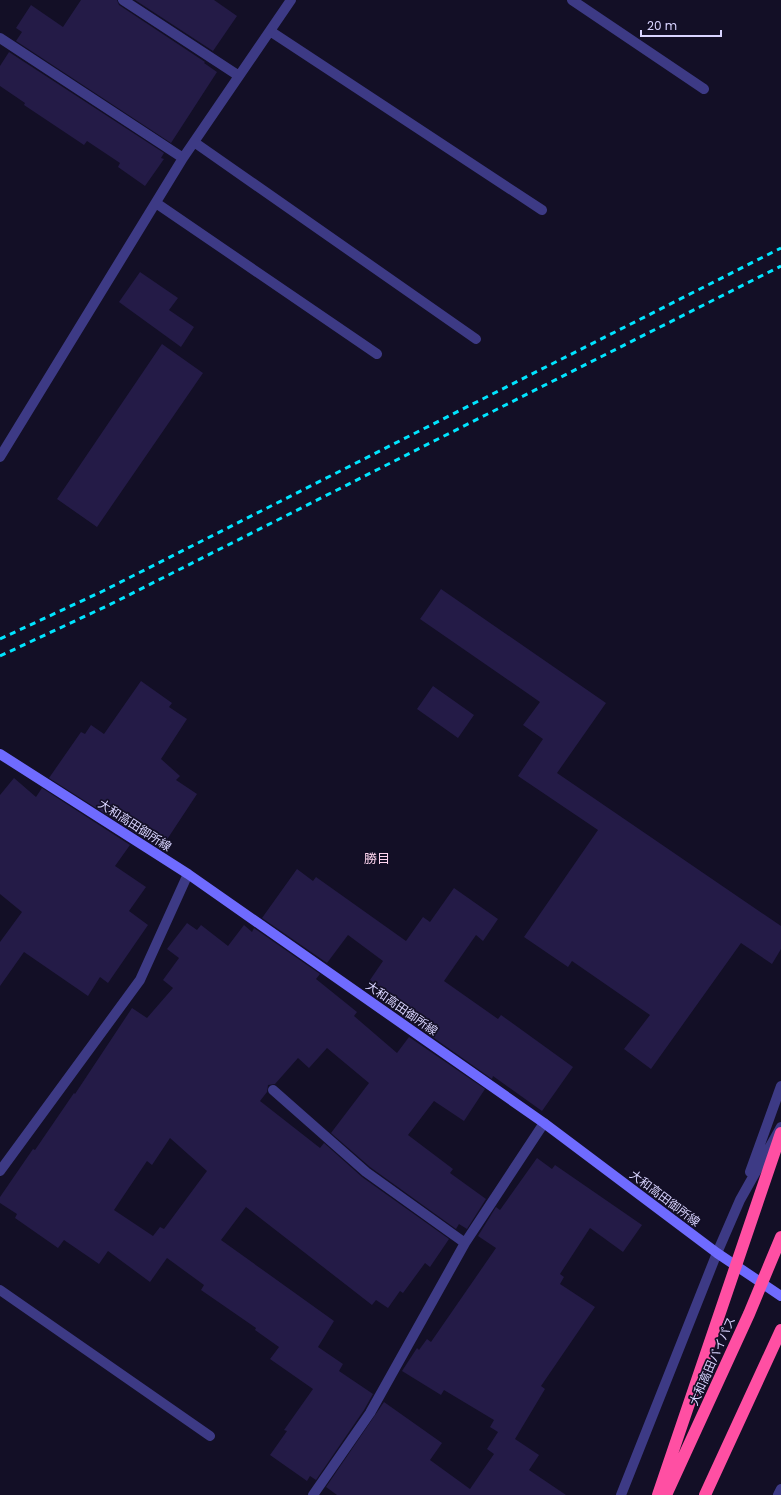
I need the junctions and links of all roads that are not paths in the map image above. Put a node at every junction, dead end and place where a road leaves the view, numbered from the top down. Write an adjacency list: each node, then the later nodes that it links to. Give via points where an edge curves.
1 (123, 0): 6 (street)
2 (290, 0): 4 (street)
3 (572, 0): 7 (street)
4 (270, 31): 6 (street); 11 (street)
5 (0, 38): 9 (street)
6 (239, 76): 8 (street)
7 (704, 90)
8 (194, 142): 9 (street); 12 (street)
9 (183, 158): 10 (street)
10 (156, 203): 13 (street); 14 (street)
11 (542, 210)
12 (476, 339)
13 (377, 354)
14 (0, 457)
15 (0, 754): 16 (main road, 大和高田御所線)
16 (188, 874): 19 (main road, 大和高田御所線); 22 (street, via 140,980)
17 (781, 1086): 23 (street)
18 (273, 1090): 25 (street, via 366,1172)
19 (544, 1123): 25 (street); 26 (main road, 大和高田御所線)
20 (781, 1127): 23 (street)
21 (781, 1133): 34 (highway, bridge)
22 (0, 1171)
23 (740, 1200): 26 (street)
24 (781, 1237): 35 (highway, 大和高田バイパス, bridge, via 749,1314)
25 (465, 1243): 32 (street, via 370,1413)
26 (717, 1253): 28 (main road, 大和高田御所線); 33 (street)
27 (0, 1290): 30 (street)
28 (781, 1296)
29 (781, 1330): 36 (highway)
30 (210, 1436)
31 (781, 1488): 37 (street)
32 (313, 1495)
33 (622, 1495)
34 (658, 1495)
35 (666, 1495)
36 (706, 1495)
37 (778, 1495)

